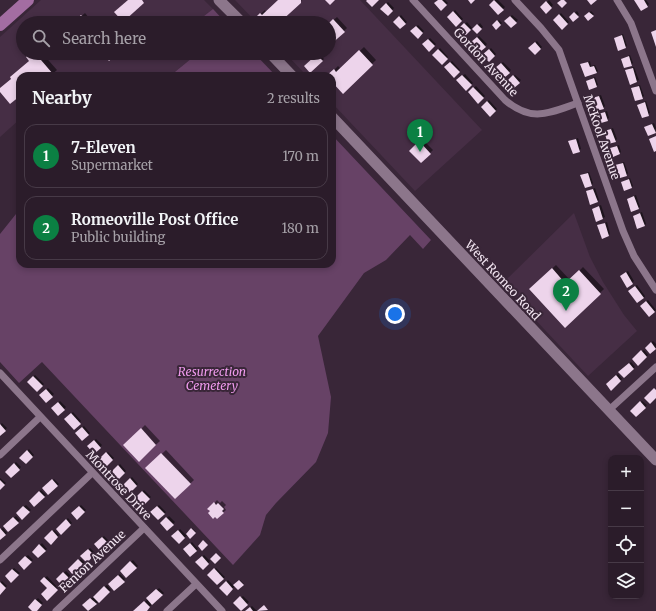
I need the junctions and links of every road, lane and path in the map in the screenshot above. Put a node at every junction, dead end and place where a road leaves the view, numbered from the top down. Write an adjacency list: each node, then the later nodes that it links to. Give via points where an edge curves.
1 (28, 0): 7 (main road)
2 (219, 0): 6 (main road)
3 (413, 0): 11 (street, Gordon Avenue, via 505,100 519,111 541,115)
4 (515, 0): 11 (street, McKool Avenue, via 559,50)
5 (617, 0): 10 (street, via 631,23)
6 (235, 16)
7 (0, 25)
8 (277, 60): 9 (main road)
9 (288, 72)
10 (656, 91)
11 (578, 103): 13 (street, McKool Avenue, via 628,244)
12 (336, 121): 16 (main road, West Romeo Road)
13 (656, 290)
14 (656, 367): 16 (street)
15 (0, 373): 17 (street, Montrose Drive)
16 (609, 410): 19 (main road, West Romeo Road)
17 (40, 417): 18 (street); 20 (street, Montrose Drive)
18 (0, 455)
19 (656, 460)
20 (92, 473): 21 (street, Montrose Drive); 22 (street)
21 (144, 528): 23 (street, Montrose Drive); 24 (street, Fenton Avenue)
22 (0, 560)
23 (196, 584): 25 (street); 26 (street, Montrose Drive)
24 (56, 611)
25 (167, 611)
26 (222, 611)

